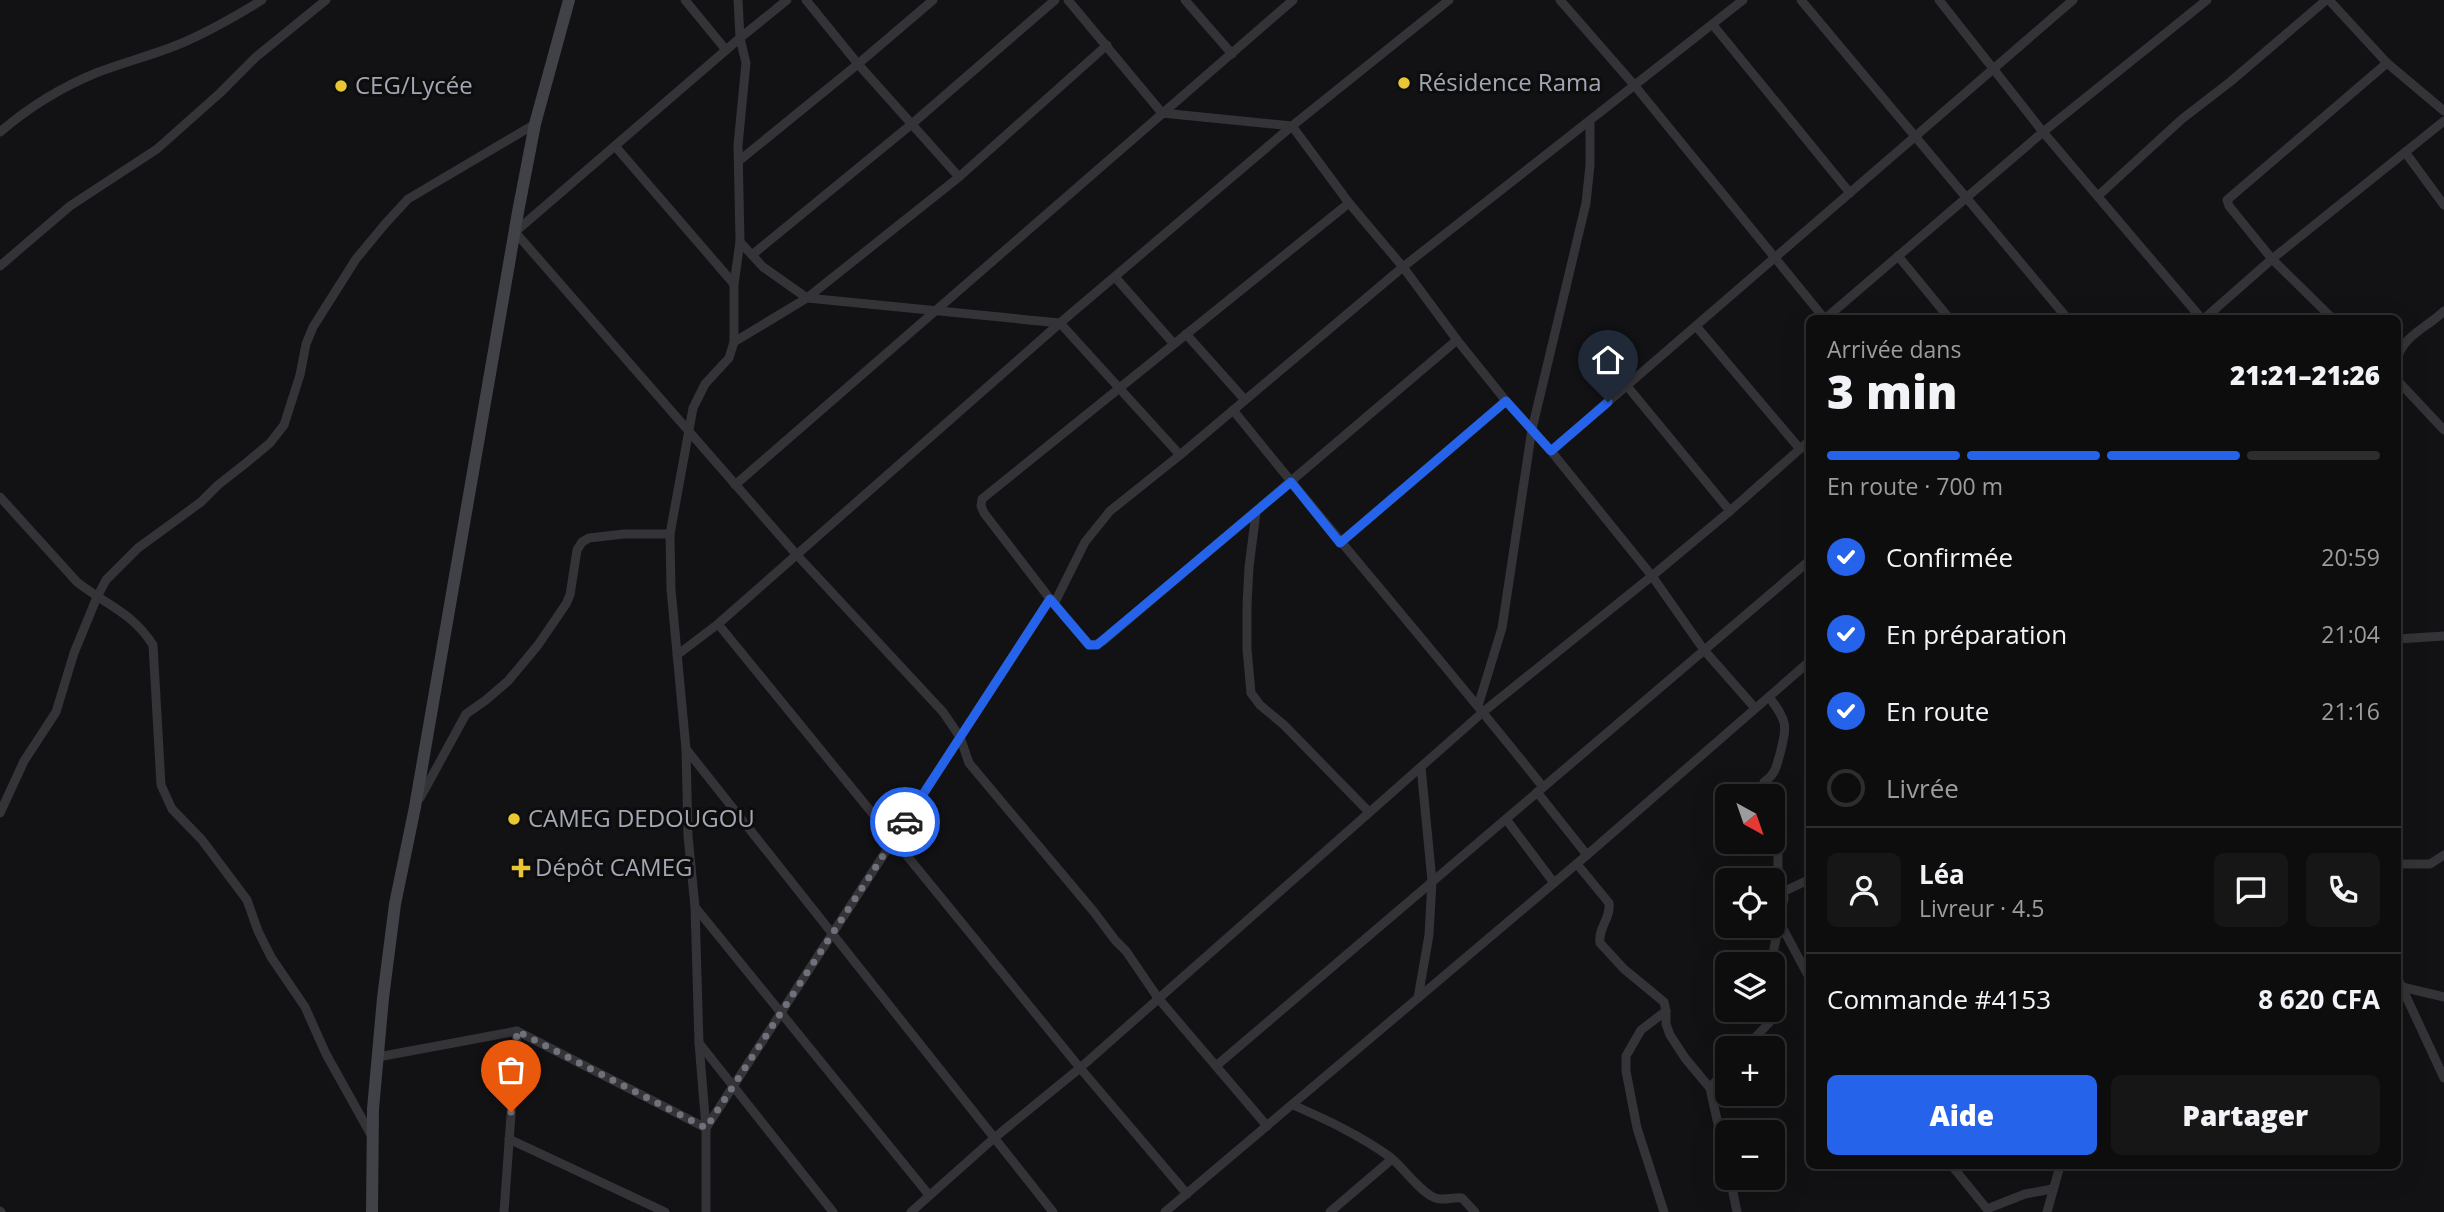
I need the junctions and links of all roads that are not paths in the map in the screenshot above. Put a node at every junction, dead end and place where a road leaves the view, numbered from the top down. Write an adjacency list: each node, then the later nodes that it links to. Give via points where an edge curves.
1 (262, 0): 39 (street, via 181,44 94,74)
2 (326, 0): 57 (street, via 256,57 157,149 70,206)
3 (569, 0): 37 (main road)
4 (685, 0): 26 (street)
5 (738, 0): 24 (street)
6 (787, 0): 24 (street)
7 (806, 0): 29 (street)
8 (933, 0): 29 (street)
9 (1055, 0): 36 (street)
10 (1069, 0): 25 (street)
11 (1185, 0): 27 (street)
12 (1293, 0): 27 (street)
13 (1449, 0): 38 (street)
14 (1560, 0): 31 (street)
15 (1743, 0): 23 (street)
16 (1801, 0): 41 (street)
17 (1939, 0): 22 (street)
18 (1952, 0): 22 (street)
19 (2073, 0): 30 (street)
20 (2207, 0): 40 (street)
21 (2328, 0): 28 (street); 47 (street, via 2182,119)
22 (1945, 9): 30 (street)
23 (1713, 25): 31 (street); 46 (street)
24 (740, 38): 26 (street); 44 (street, via 746,63)
25 (1107, 45): 33 (street); 45 (street)
26 (726, 50): 42 (street)
27 (1232, 54): 33 (street)
28 (2386, 63): 32 (street); 56 (street, via 2227,200)
29 (858, 64): 36 (street); 44 (street)
30 (1994, 69): 40 (street); 41 (street)
31 (1635, 86): 34 (street); 55 (street)
32 (2444, 111)
33 (1162, 113): 38 (street); 62 (street)
34 (1590, 121): 58 (street); 85 (street, via 1586,203)
35 (2444, 121): 43 (street)
36 (913, 123): 45 (street); 53 (street)
37 (535, 124): 51 (main road); 101 (street, via 408,199 356,259 313,327 284,425 270,443 125,559)
38 (1292, 126): 49 (street); 59 (street)
39 (0, 132)
40 (2043, 132): 47 (street); 48 (street)
41 (1914, 136): 46 (street); 48 (street)
42 (615, 146): 51 (street); 60 (street)
43 (2405, 152): 50 (street); 56 (street)
44 (740, 160): 52 (street)
45 (960, 177): 61 (street)
46 (1850, 193): 55 (street)
47 (2099, 195): 68 (street)
48 (1964, 198): 54 (street); 67 (street)
49 (1349, 203): 58 (street); 73 (street)
50 (2444, 205)
51 (515, 232): 84 (street); 117 (main road)
52 (740, 242): 53 (street); 60 (street)
53 (752, 254): 61 (street)
54 (1898, 256): 65 (street); 66 (street)
55 (1775, 258): 64 (street); 72 (street)
56 (2272, 259): 69 (street); 70 (street)
57 (0, 266)
58 (1403, 267): 74 (street); 81 (street)
59 (1115, 277): 71 (street); 76 (street)
60 (734, 284): 75 (street)
61 (807, 298): 62 (street); 75 (street)
62 (935, 311): 71 (street); 92 (street)
63 (2444, 311): 77 (street, via 2411,337)
64 (1822, 315)
65 (1829, 315)
66 (1947, 315)
67 (2064, 315)
68 (2200, 315)
69 (2207, 315)
70 (2329, 315)
71 (1060, 323): 80 (street); 98 (street)
72 (1696, 326): 79 (street); 88 (street)
73 (1186, 334): 76 (street); 81 (street)
74 (1457, 340): 82 (street); 91 (street)
75 (734, 342): 84 (street, via 729,358 701,391)
76 (1174, 344): 80 (street)
77 (2401, 352)
78 (2401, 384): 86 (street)
79 (1627, 386): 89 (street); 94 (street)
80 (1119, 388): 90 (street); 102 (street, via 982,499 984,513)
81 (1245, 400): 83 (street)
82 (1506, 401): 85 (street); 97 (street)
83 (1233, 410): 90 (street); 91 (street)
84 (687, 429): 92 (street); 96 (street)
85 (1532, 429): 89 (street); 111 (street, via 1502,628)
86 (2444, 430)
87 (1806, 444): 88 (street)
88 (1800, 449): 94 (street)
89 (1551, 451): 100 (street)
90 (1180, 455): 102 (street, via 1096,527)
91 (1291, 482): 95 (street); 97 (street)
92 (735, 485): 98 (street)
93 (0, 497): 101 (street, via 77,582)
94 (1730, 511): 100 (street)
95 (1256, 512): 102 (street, via 1097,645 1089,645); 118 (street, via 1247,605 1251,693)
96 (670, 534): 107 (street); 117 (street, via 624,534 582,542 566,604 508,681 466,714)
97 (1340, 543): 111 (street)
98 (796, 554): 103 (street); 112 (street, via 943,712)
99 (1806, 562): 106 (street)
100 (1652, 576): 106 (street); 111 (street)
101 (97, 597): 119 (street, via 56,712 24,761); 167 (street, via 142,628 153,645 165,797 247,900 271,957 305,1007 370,1130)
102 (1052, 602): 112 (street)
103 (718, 624): 107 (street); 121 (street)
104 (2444, 636): 105 (street)
105 (2401, 639)
106 (1704, 650): 110 (street); 116 (street)
107 (677, 654): 113 (street)
108 (1806, 665): 109 (street)
109 (1769, 697): 110 (street); 115 (street, via 1785,723 1785,739 1777,769)
110 (1755, 708): 122 (street)
111 (1480, 709): 114 (street); 116 (street)
112 (960, 737): 121 (street); 137 (street, via 970,763 1126,951)
113 (686, 748): 130 (street); 132 (street)
114 (1421, 767): 118 (street); 126 (street)
115 (1764, 784)
116 (1540, 789): 120 (street); 122 (street)
117 (415, 807): 145 (main road, via 395,904)
118 (1369, 812): 137 (street)
119 (0, 813)
120 (1506, 819): 126 (street); 128 (street)
121 (893, 840): 132 (street); 147 (street)
122 (1587, 855): 124 (street)
123 (2444, 855): 125 (street, via 2430,864)
124 (1577, 864): 128 (street); 139 (street, via 1609,904 1600,943 1664,1002)
125 (2401, 864)
126 (1432, 881): 138 (street); 146 (street)
127 (1806, 881): 129 (street)
128 (1555, 883): 138 (street)
129 (1785, 891)
130 (695, 907): 140 (street); 144 (street)
131 (1785, 932): 133 (street)
132 (832, 934): 140 (street); 157 (street)
133 (1806, 972)
134 (2401, 983): 136 (street)
135 (2401, 985): 148 (street)
136 (2444, 997)
137 (1158, 998): 146 (street); 147 (street)
138 (1418, 998): 152 (street)
139 (1666, 1011): 151 (street, via 1670,1035); 176 (street, via 1641,1030 1626,1056 1637,1128)
140 (781, 1012): 150 (street); 164 (street)
141 (1769, 1022): 143 (street)
142 (517, 1031): 145 (street); 155 (street); 156 (street)
143 (1757, 1036)
144 (699, 1043): 150 (street); 155 (street)
145 (378, 1057): 167 (main road)
146 (1216, 1066): 154 (street)
147 (1080, 1068): 157 (street); 163 (street)
148 (2444, 1078)
149 (1715, 1082): 151 (street)
150 (733, 1086): 155 (street); 171 (street)
151 (1710, 1088): 153 (street)
152 (1293, 1105): 154 (street); 158 (street, via 1342,1126)
153 (1717, 1120)
154 (1267, 1126): 163 (street)
155 (706, 1128): 170 (street)
156 (509, 1139): 168 (street); 169 (street)
157 (993, 1139): 164 (street); 165 (street)
158 (1392, 1159): 174 (street); 175 (street, via 1431,1196 1462,1198)
159 (1954, 1169): 166 (street)
160 (2059, 1169): 161 (street)
161 (2052, 1189): 166 (street, via 2025,1194); 178 (street)
162 (1732, 1190): 177 (street)
163 (1187, 1194): 173 (street)
164 (929, 1195): 172 (street)
165 (1048, 1210)
166 (1986, 1211)
167 (371, 1212)
168 (504, 1212)
169 (666, 1212)
170 (706, 1212)
171 (833, 1212)
172 (911, 1212)
173 (1165, 1212)
174 (1330, 1212)
175 (1475, 1212)
176 (1664, 1212)
177 (1737, 1212)
178 (2047, 1212)

